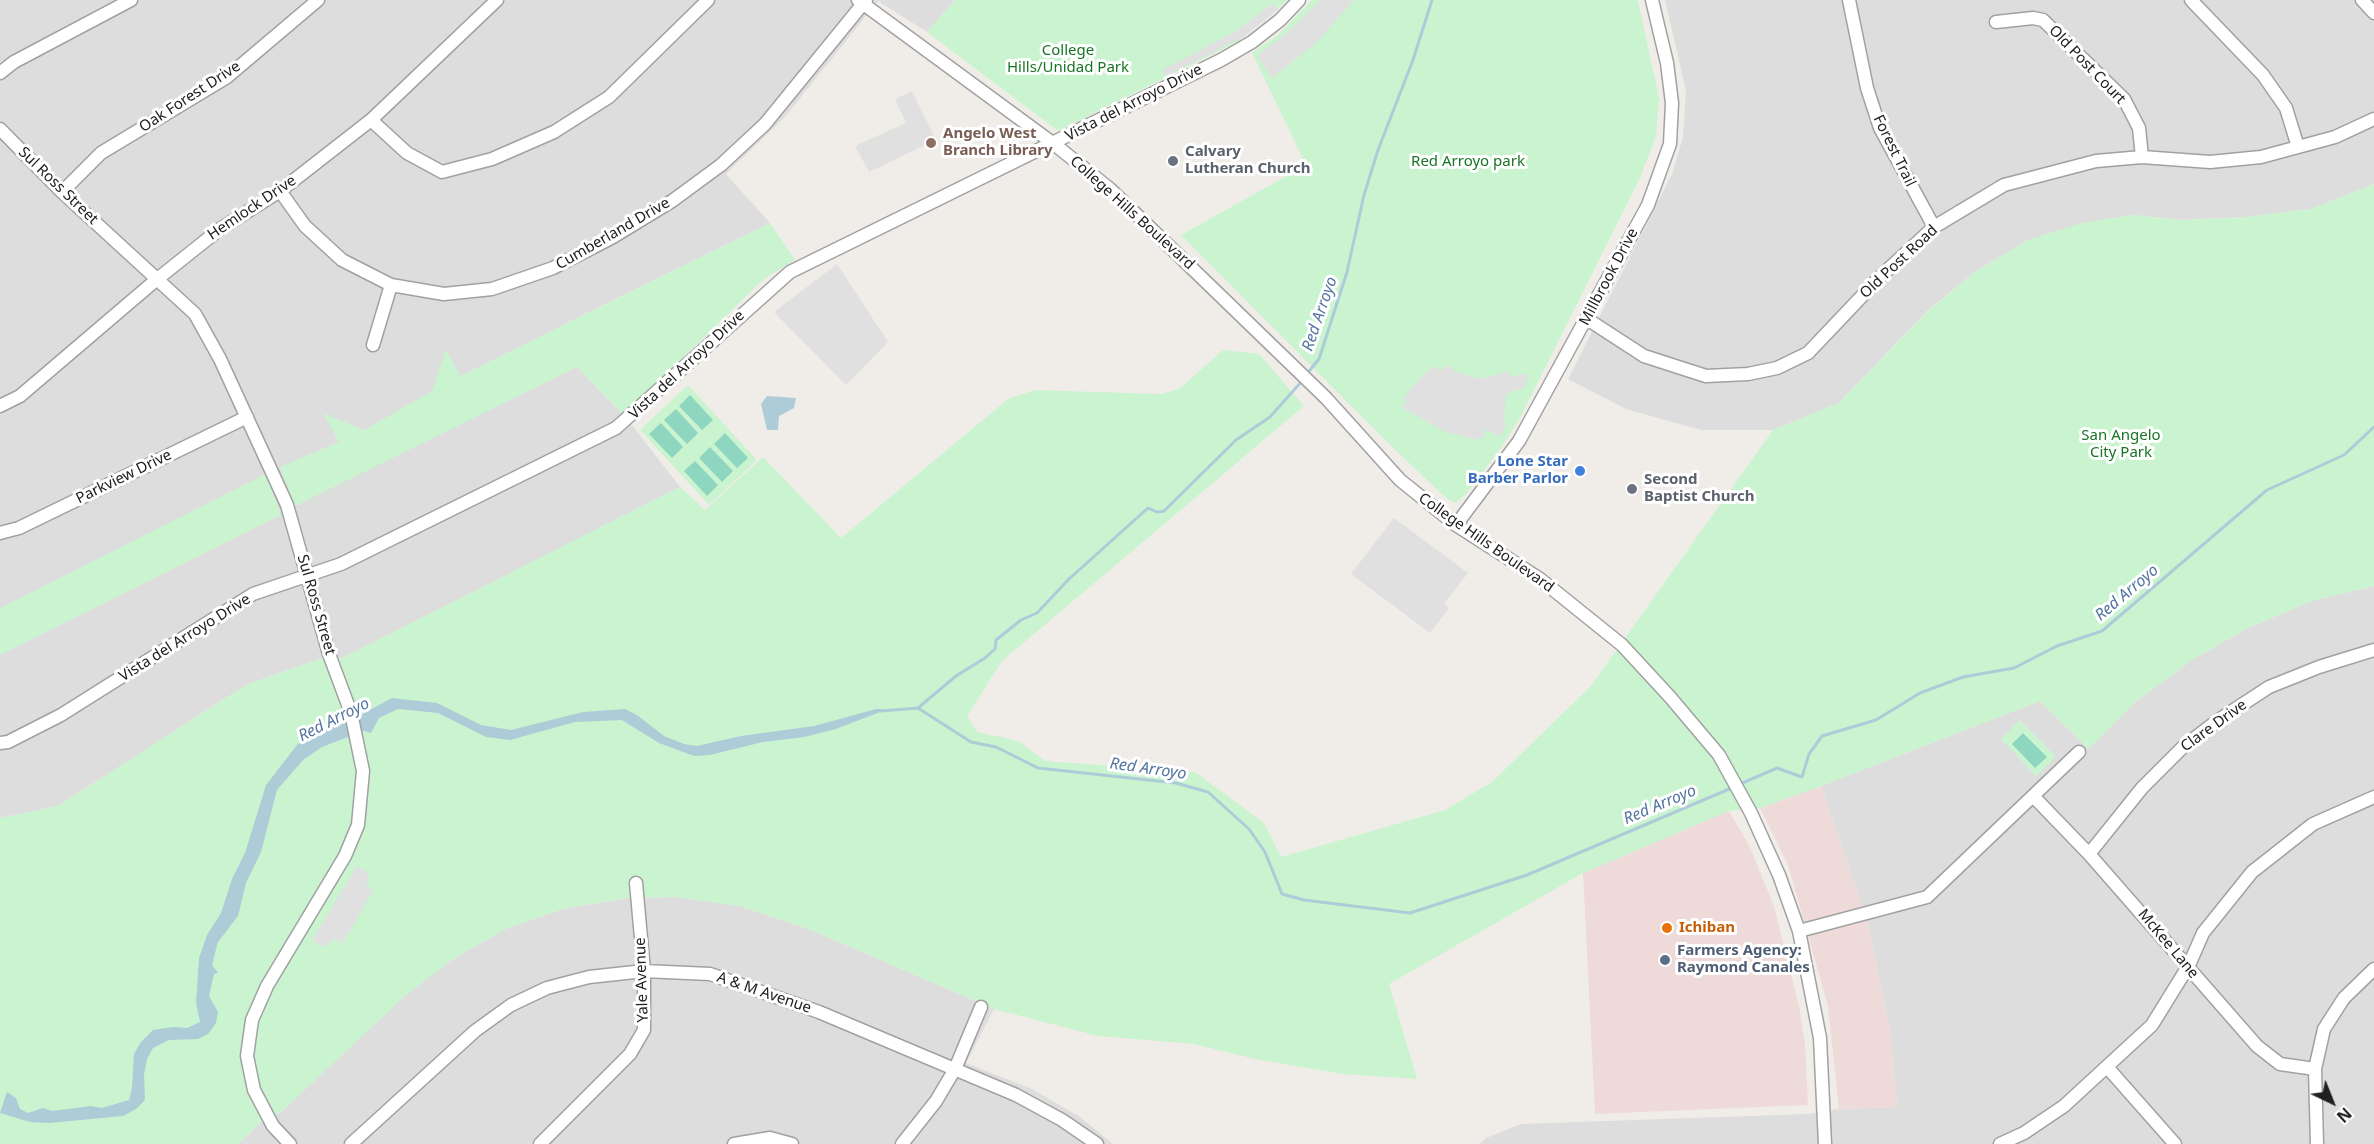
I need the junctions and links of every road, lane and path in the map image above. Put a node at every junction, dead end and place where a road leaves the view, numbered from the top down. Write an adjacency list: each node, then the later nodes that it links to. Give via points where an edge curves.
1 (131, 0): 13 (street)
2 (318, 0): 21 (street, Oak Forest Drive, via 227,77 101,153)
3 (497, 0): 15 (street, Hemlock Drive)
4 (708, 0): 15 (street, via 609,97 554,132 492,159 442,172 407,153)
5 (1299, 0): 17 (street, Vista del Arroyo Drive, via 1252,42)
6 (1652, 0): 25 (street, Millbrook Drive, via 1672,103 1670,144 1648,205)
7 (1850, 0): 22 (street, Forest Trail, via 1867,88 1880,128)
8 (2191, 0): 18 (street, via 2262,75 2286,108)
9 (2362, 0): 11 (street)
10 (862, 1): 17 (street, College Hills Boulevard); 24 (street, Cumberland Drive, via 758,131 721,165 672,201 613,237 553,268 492,290 444,294)
11 (2374, 13)
12 (1996, 22): 19 (street, Old Post Court, via 2043,20 2124,99 2139,128)
13 (0, 73)
14 (2374, 119): 18 (street, Old Post Road, via 2335,137)
15 (372, 120): 20 (street, Hemlock Drive)
16 (0, 129): 21 (street, Sul Ross Street)
17 (1054, 144): 29 (street, College Hills Boulevard, via 1110,189 1326,398 1400,480); 31 (street, Vista del Arroyo Drive, via 790,272 616,428 341,564)
18 (2298, 147): 19 (street, Old Post Road, via 2261,157 2210,162)
19 (2142, 157): 22 (street, Old Post Road, via 2096,161 2004,185)
20 (280, 191): 23 (street, Hemlock Drive, via 220,229); 24 (street, Cumberland Drive, via 305,226 342,260)
21 (62, 192): 23 (street, Sul Ross Street)
22 (1934, 227): 25 (street, Old Post Road, via 1808,353 1777,368 1706,376 1644,356)
23 (156, 280): 27 (street, Hemlock Drive, via 20,396); 28 (street, Sul Ross Street, via 195,314)
24 (391, 285): 26 (street)
25 (1587, 319): 29 (street, Millbrook Drive, via 1519,441)
26 (373, 345)
27 (0, 406)
28 (247, 417): 30 (street, Parkview Drive, via 19,528); 31 (street, Sul Ross Street, via 286,505)
29 (1456, 525): 39 (street, College Hills Boulevard, via 1540,579 1622,645 1719,755 1751,813)
30 (0, 533)
31 (308, 574): 33 (street, Vista del Arroyo Drive, via 253,594 60,715); 47 (street, Sul Ross Street, via 329,654 351,713 363,771 358,825 345,856 282,958 252,1020 247,1056 254,1090 273,1126)
32 (2374, 650): 37 (street, Clare Drive, via 2269,687 2217,721 2183,747 2142,788)
33 (0, 743)
34 (2079, 752): 35 (street)
35 (2033, 796): 37 (street, McKee Lane); 39 (street, via 1927,897)
36 (2374, 797): 40 (street, via 2313,824 2252,872 2202,933)
37 (2089, 854): 40 (street, McKee Lane)
38 (636, 883): 42 (street, Yale Avenue)
39 (1799, 931): 54 (street, College Hills Boulevard, via 1820,1038)
40 (2189, 965): 44 (street, via 2152,1024); 46 (street, McKee Lane, via 2199,983 2257,1046 2280,1064)
41 (2374, 969): 46 (street, via 2344,998 2324,1029)
42 (644, 971): 45 (street, A & M Avenue, via 710,974 819,1012); 48 (street, A & M Avenue, via 547,988 511,1005 475,1031); 49 (street, Yale Avenue, via 644,1030 630,1054)
43 (981, 1007): 45 (street)
44 (2107, 1067): 55 (street, via 2064,1107); 56 (street)
45 (955, 1069): 52 (street); 53 (street, A & M Avenue, via 1016,1095)
46 (2315, 1069): 57 (street)
47 (290, 1144)
48 (351, 1144)
49 (540, 1144)
50 (734, 1144): 51 (street, via 770,1138)
51 (792, 1144)
52 (902, 1144)
53 (1097, 1144)
54 (1825, 1144)
55 (2000, 1144)
56 (2175, 1144)
57 (2317, 1144)

